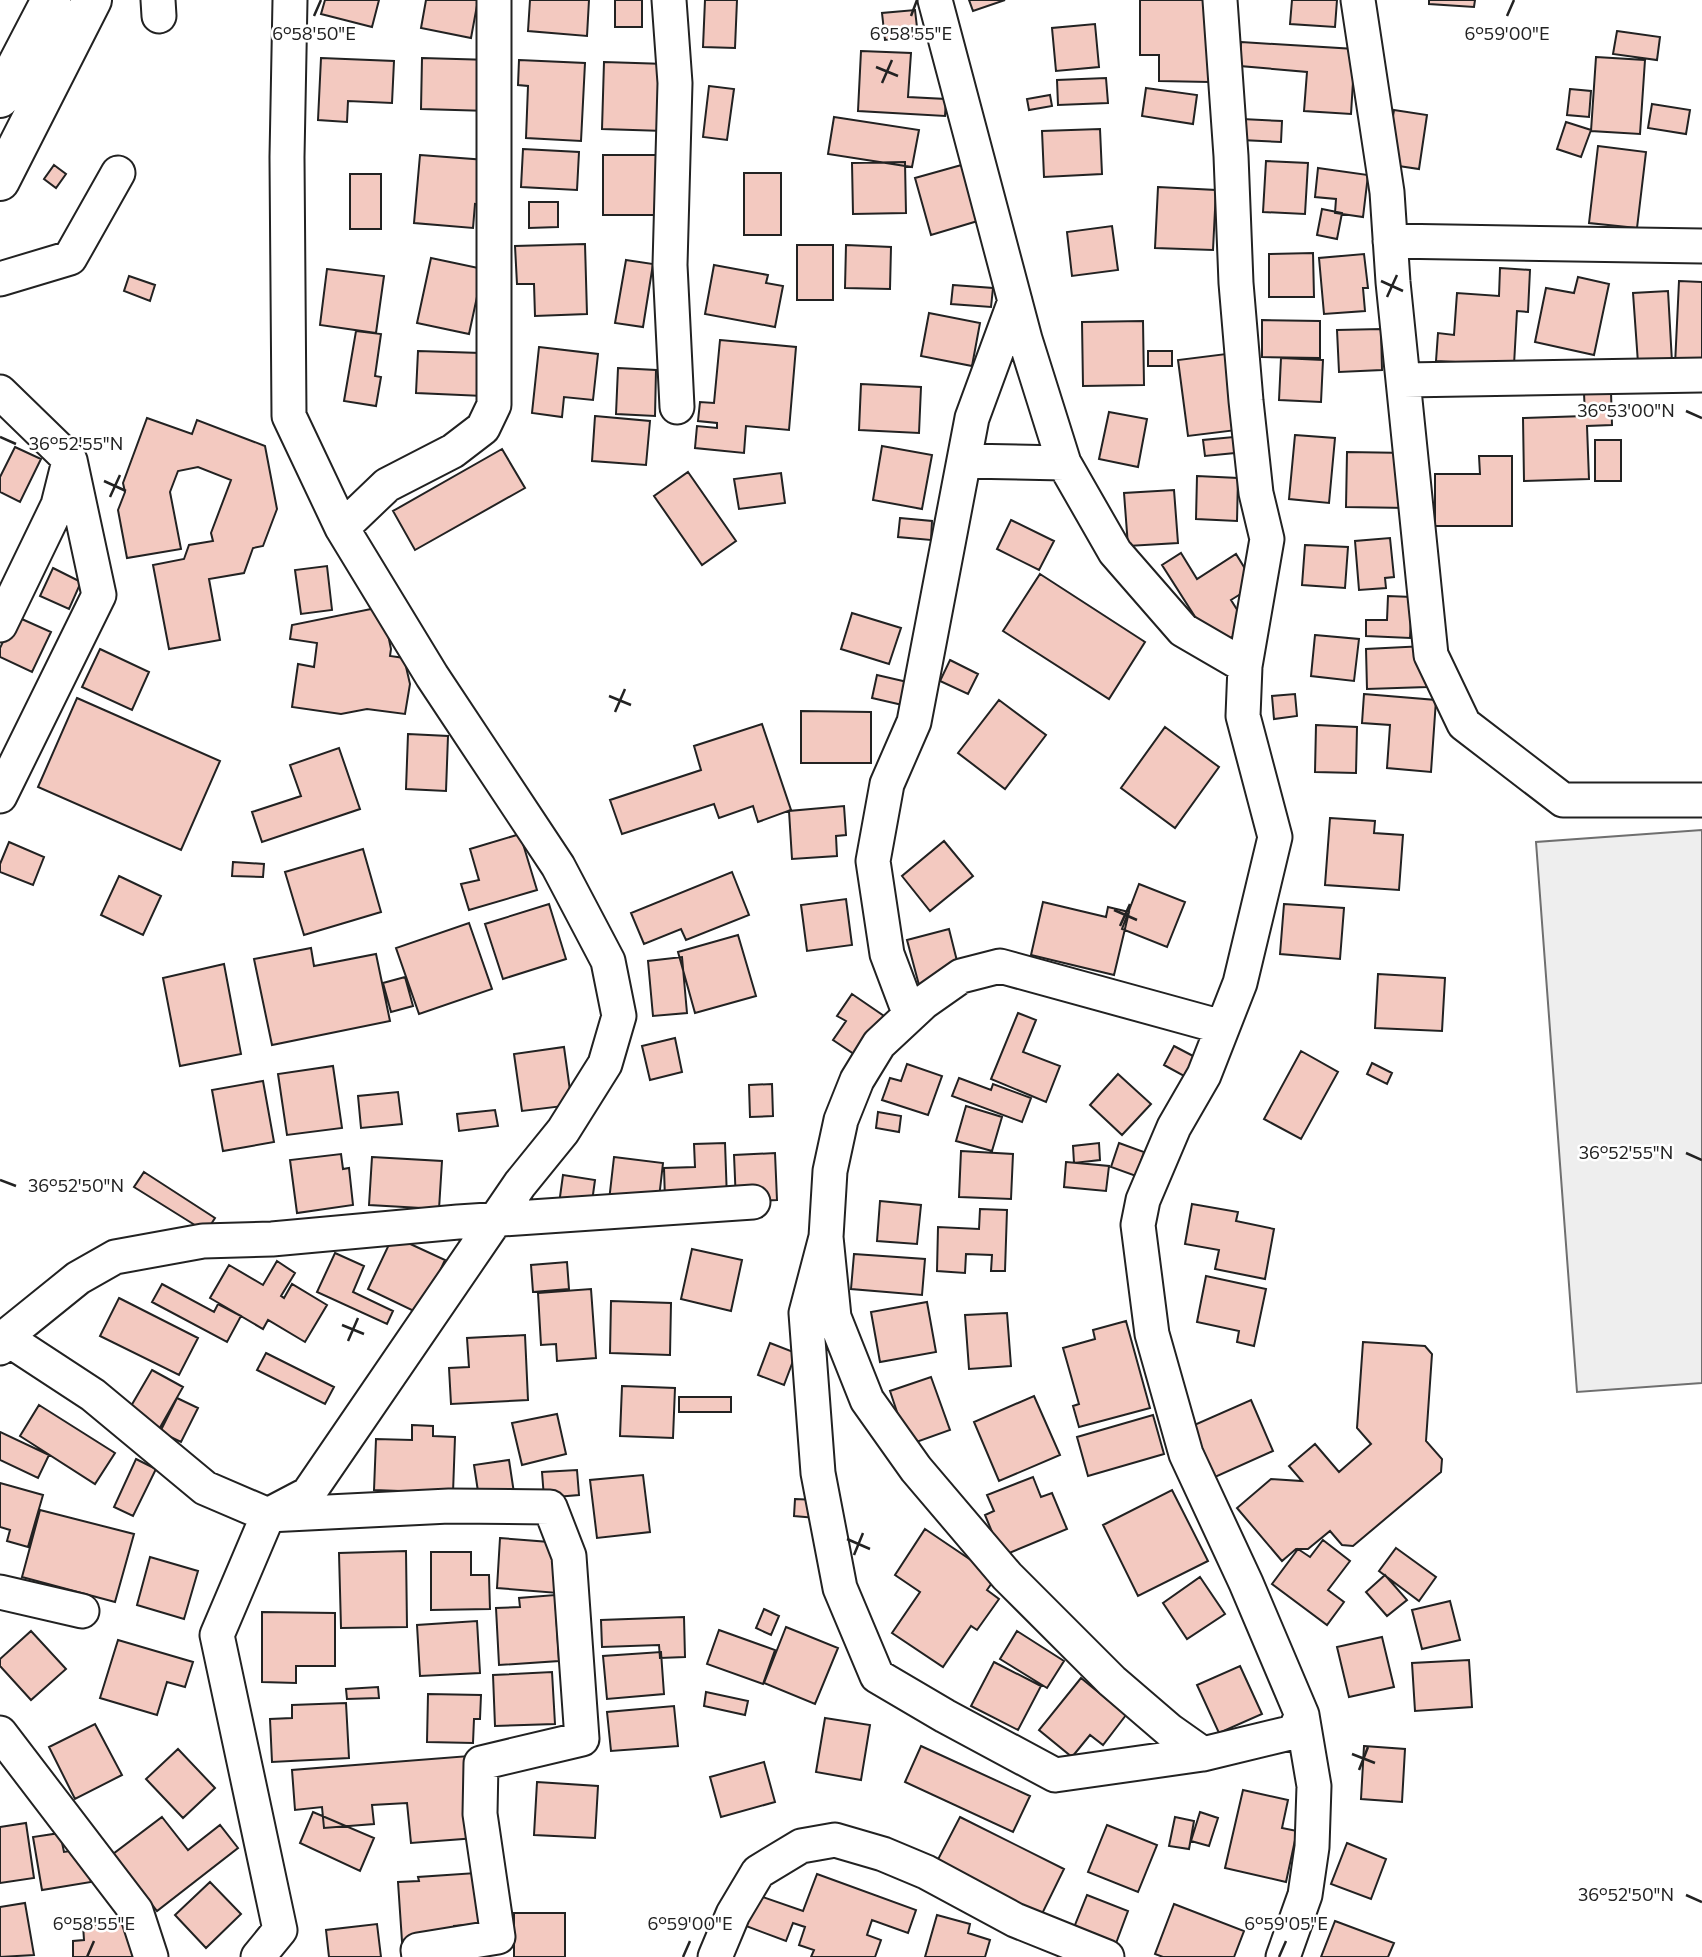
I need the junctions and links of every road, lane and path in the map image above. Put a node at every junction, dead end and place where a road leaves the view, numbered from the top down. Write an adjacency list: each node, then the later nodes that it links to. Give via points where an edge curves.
1 (51, 0): 9 (highway)
2 (92, 0): 11 (highway)
3 (290, 0): 23 (street, via 289,416)
4 (494, 0): 23 (street, via 494,404 483,428 453,451 387,485)
5 (669, 0): 19 (street, via 675,83 670,265)
6 (935, 0): 15 (street)
7 (1220, 0): 25 (street, via 1246,401 1256,493 1267,539)
8 (1358, 0): 12 (street)
9 (0, 98)
10 (118, 173): 14 (street, via 71,257)
11 (0, 181)
12 (1390, 241): 13 (street); 17 (street)
13 (1702, 246)
14 (0, 279)
15 (1015, 301): 21 (street, via 972,418); 22 (street)
16 (1702, 375): 17 (street)
17 (1404, 380): 27 (street, via 1431,655 1464,724 1563,800)
18 (0, 392): 20 (street)
19 (677, 407)
20 (70, 460): 24 (street, via 58,505); 26 (street, via 99,595)
21 (964, 461): 22 (street); 28 (street, via 914,722 887,784 873,861 887,954)
22 (1064, 463): 25 (street, via 1115,552 1182,630)
23 (342, 528): 31 (street, via 432,676 558,866 608,961 619,1016 605,1064 563,1131)
24 (0, 625)
25 (1245, 666): 29 (street, via 1243,716 1275,837 1240,983)
26 (0, 796)
27 (1702, 800)
28 (910, 1015): 29 (street, via 961,976 1000,966); 32 (street, via 879,1044 856,1080 830,1171)
29 (1222, 1027): 37 (street, via 1204,1075 1174,1127 1147,1190 1138,1225 1152,1334 1186,1454)
30 (753, 1202): 31 (street)
31 (497, 1219): 33 (street, via 203,1241 115,1257 78,1278); 34 (street, via 308,1494)
32 (826, 1237): 39 (street, via 834,1317 867,1400 916,1469 1007,1576 1112,1681); 39 (street, via 806,1313 818,1474 840,1588 877,1676 1055,1775)
33 (2, 1342): 34 (street, via 93,1395 205,1489)
34 (268, 1515): 41 (street, via 217,1635 280,1930); 42 (street, via 449,1506 550,1507 569,1556 582,1739 481,1763 480,1814 498,1937 418,1950)
35 (0, 1592): 36 (street)
36 (82, 1611)
37 (1302, 1715): 39 (street, via 1294,1732); 45 (street, via 1314,1786 1312,1847 1305,1895)
38 (0, 1733): 40 (street, via 136,1911)
39 (1203, 1754)
40 (151, 1957)
41 (258, 1957)
42 (419, 1957)
43 (715, 1957): 44 (street, via 758,1872 801,1846 835,1840 915,1867 1014,1920)
44 (1107, 1957)
45 (1283, 1957)

